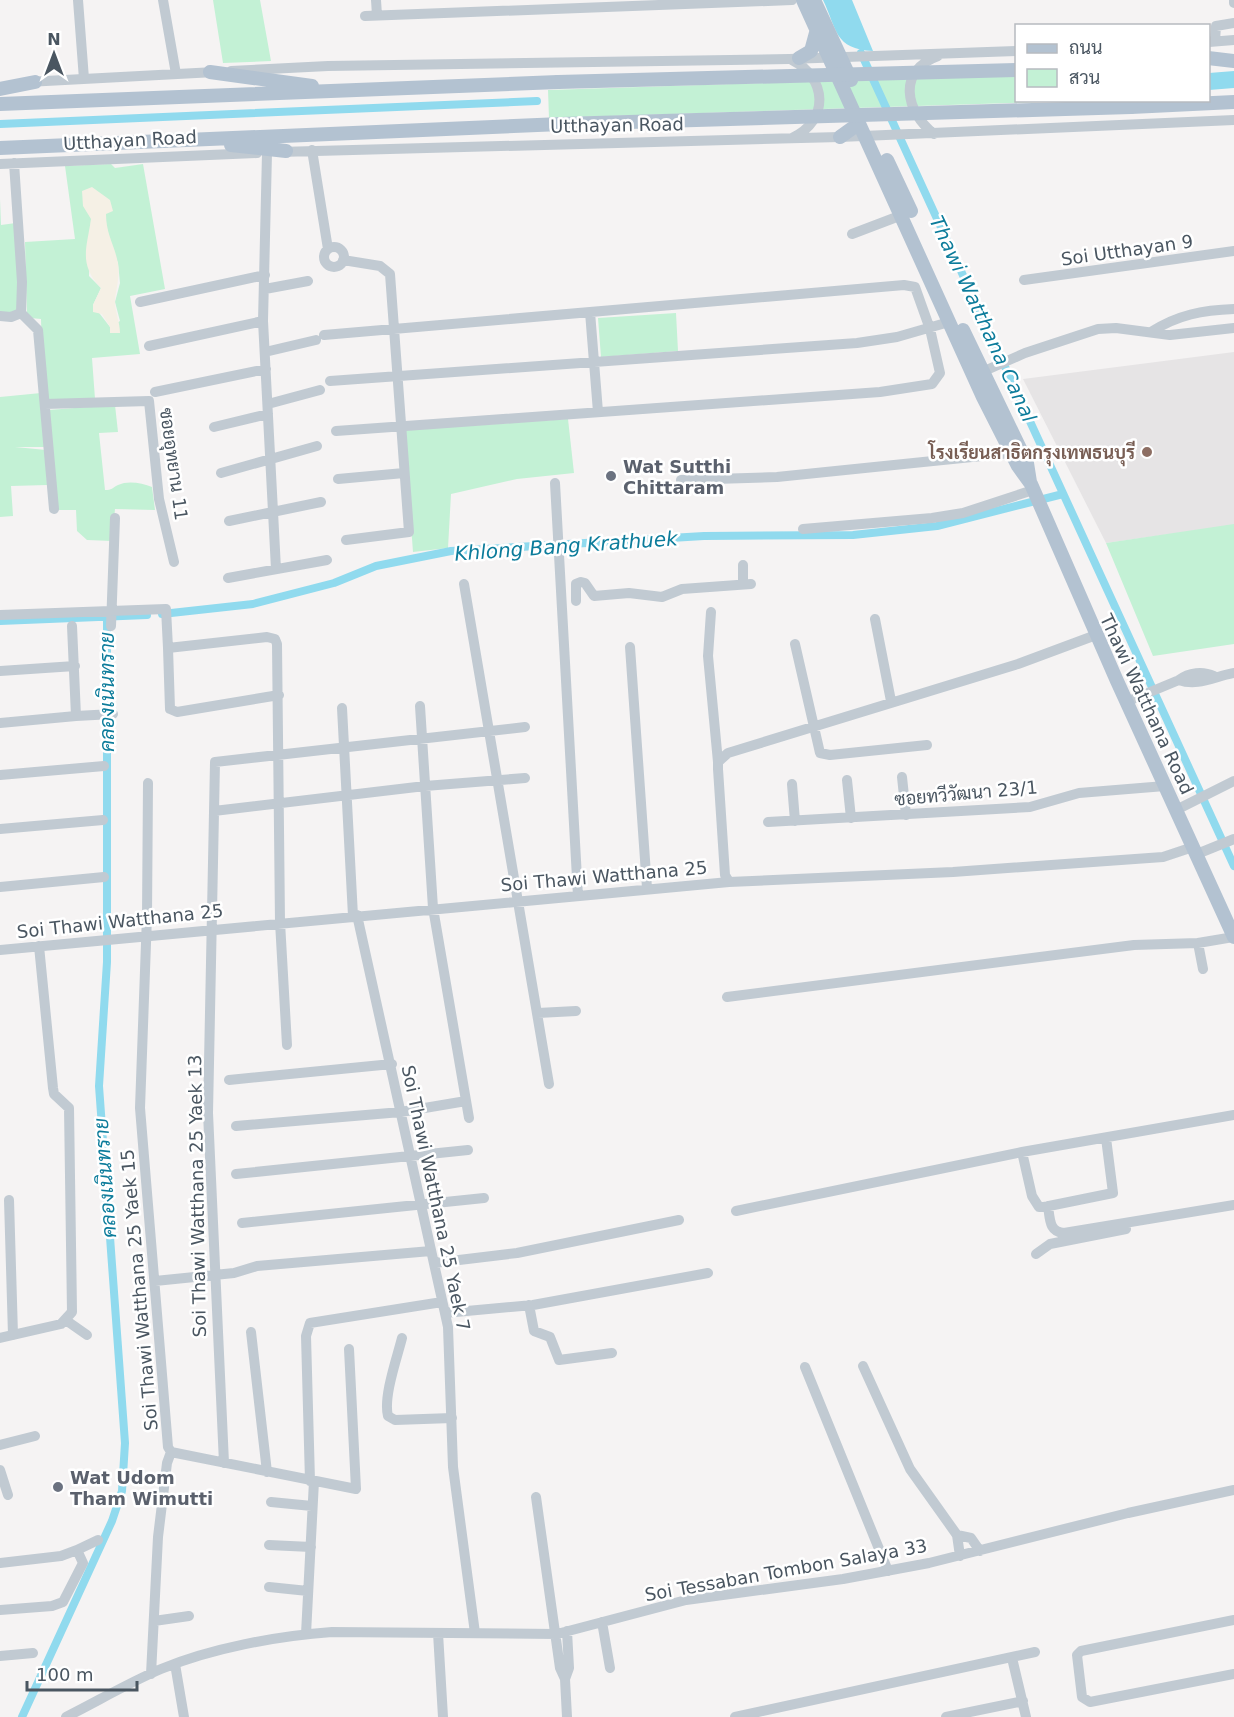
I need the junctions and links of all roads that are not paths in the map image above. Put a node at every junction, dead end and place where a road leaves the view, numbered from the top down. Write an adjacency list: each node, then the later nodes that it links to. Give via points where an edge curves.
1 (78, 0): 27 (street)
2 (163, 0): 26 (street)
3 (376, 0): 11 (street)
4 (483, 0): 10 (street)
5 (782, 0): 6 (street); 9 (street)
6 (792, 0)
7 (803, 0): 14 (main road, Thawi Watthana Road)
8 (814, 0): 19 (main road, Thawi Watthana Road)
9 (595, 4): 10 (street)
10 (483, 12): 11 (street)
11 (376, 15): 12 (street)
12 (364, 16)
13 (1234, 23): 16 (street, via 1216,26)
14 (817, 29): 19 (main road, Thawi Watthana Road); 20 (main road, via 812,49)
15 (1234, 40): 16 (street)
16 (1212, 42)
17 (1015, 51): 18 (street)
18 (941, 54): 19 (street); 35 (street, via 919,68 911,82 909,97 918,120)
19 (839, 57): 20 (street); 33 (main road, Thawi Watthana Road); 36 (main road, Thawi Watthana Road)
20 (794, 58): 25 (street, via 328,66); 38 (street, via 810,73 819,94 815,118)
21 (1210, 58): 22 (main road)
22 (1234, 62): 23 (main road)
23 (1210, 63)
24 (1015, 70): 30 (main road, bridge)
25 (210, 72): 26 (street); 30 (main road)
26 (176, 74): 27 (street)
27 (84, 79): 28 (street)
28 (36, 81): 29 (main road)
29 (0, 86)
30 (339, 91): 32 (main road)
31 (1234, 102): 39 (main road, Utthayan Road, bridge)
32 (0, 104)
33 (858, 119): 36 (main road, Thawi Watthana Road); 37 (main road, via 850,132)
34 (1234, 120): 35 (street, Utthayan Road)
35 (929, 134): 36 (street, Utthayan Road)
36 (875, 135): 37 (street, Utthayan Road); 46 (main road, Thawi Watthana Road); 68 (main road, Thawi Watthana Road)
37 (840, 137): 38 (street, Utthayan Road)
38 (790, 139): 41 (street, Utthayan Road)
39 (171, 141): 40 (main road, Utthayan Road); 42 (main road)
40 (0, 148)
41 (312, 150): 42 (street, Utthayan Road); 61 (street, via 328,249 340,249 344,260 380,266 390,274)
42 (286, 152): 43 (street, Utthayan Road)
43 (267, 153): 44 (street, Utthayan Road); 49 (street)
44 (14, 163): 45 (street, Utthayan Road); 56 (street)
45 (0, 164)
46 (902, 215): 47 (street); 59 (main road, Thawi Watthana Road)
47 (852, 234)
48 (1234, 252): 50 (street, Soi Utthayan 9)
49 (265, 275): 52 (street); 53 (street)
50 (1024, 280)
51 (308, 281): 52 (street)
52 (264, 290): 58 (street)
53 (140, 302)
54 (1234, 309): 63 (street, via 1189,314 1167,321)
55 (590, 312): 61 (street); 62 (street, via 904,285 915,288); 66 (street)
56 (21, 313): 57 (street); 73 (street, via 38,330)
57 (0, 316)
58 (263, 321): 64 (street); 65 (street)
59 (949, 322): 62 (street); 80 (main road, Thawi Watthana Road)
60 (1234, 328): 63 (street, via 1192,334)
61 (394, 329): 65 (street, via 320,337); 69 (street)
62 (930, 329): 66 (street, via 857,343); 75 (street, via 940,373 932,384 880,392)
63 (1151, 332): 68 (street, via 1098,329)
64 (149, 346)
65 (265, 352): 67 (street)
66 (594, 362): 69 (street); 75 (street)
67 (266, 369): 72 (street); 74 (street)
68 (988, 369): 87 (main road, Thawi Watthana Road, via 1028,463)
69 (398, 376): 70 (street); 76 (street)
70 (330, 381)
71 (320, 390): 74 (street)
72 (155, 392)
73 (45, 404): 89 (street); 96 (street, ซอยอุทยาน 11, via 149,401 159,500)
74 (268, 409): 77 (street); 81 (street)
75 (598, 412): 76 (street)
76 (401, 426): 78 (street); 83 (street)
77 (213, 427)
78 (336, 431)
79 (317, 446): 81 (street)
80 (1011, 453): 85 (street, via 777,477); 87 (main road, Thawi Watthana Road)
81 (270, 459): 82 (street); 90 (street)
82 (221, 473)
83 (404, 473): 84 (street); 94 (street, via 410,532)
84 (338, 479)
85 (681, 480)
86 (555, 483): 103 (street)
87 (1035, 494): 93 (street, via 963,513); 110 (main road, Thawi Watthana Road)
88 (321, 502): 90 (street)
89 (54, 509)
90 (273, 512): 92 (street); 98 (street)
91 (115, 518): 105 (street)
92 (229, 521)
93 (803, 529)
94 (346, 540)
95 (327, 560): 98 (street)
96 (174, 562)
97 (743, 566): 101 (street, via 747,584 682,590 662,597 629,592)
98 (276, 569): 99 (street)
99 (228, 578)
100 (464, 584): 127 (street)
101 (594, 596): 102 (street); 102 (street, via 581,582 576,584)
102 (576, 601): 103 (street)
103 (561, 606): 160 (street)
104 (711, 612): 132 (street, Soi Thawi Watthana 25, via 708,656)
105 (111, 613): 106 (street); 109 (street); 113 (street, via 168,613)
106 (0, 615)
107 (875, 619): 118 (street)
108 (72, 626): 114 (street)
109 (111, 626)
110 (1096, 635): 118 (street, via 1018,664); 119 (main road, Thawi Watthana Road)
111 (795, 644): 126 (street)
112 (630, 646): 159 (street)
113 (168, 648): 117 (street, via 272,637 277,644); 117 (street, via 170,709 177,712)
114 (75, 666): 115 (street); 123 (street)
115 (0, 671)
116 (1234, 673): 119 (street, via 1186,675)
117 (279, 695): 131 (street)
118 (891, 701): 126 (street)
119 (1126, 702): 143 (main road, Thawi Watthana Road)
120 (420, 706): 128 (street)
121 (342, 708): 130 (street, Soi Thawi Watthana 25 Yaek 7)
122 (110, 714): 123 (street)
123 (76, 716): 124 (street)
124 (0, 723)
125 (525, 727): 127 (street)
126 (812, 727): 129 (street, via 823,755); 132 (street, via 728,753)
127 (489, 731): 128 (street); 137 (street)
128 (422, 738): 130 (street); 142 (street)
129 (927, 745)
130 (345, 747): 131 (street); 144 (street, Soi Thawi Watthana 25 Yaek 7)
131 (280, 754): 145 (street); 147 (street, Soi Thawi Watthana 25 Yaek 13, via 215,762)
132 (718, 762): 157 (street, Soi Thawi Watthana 25, via 725,876)
133 (104, 766): 134 (street)
134 (0, 775)
135 (902, 777): 148 (street)
136 (525, 778): 137 (street)
137 (496, 780): 142 (street); 161 (street)
138 (847, 780): 149 (street)
139 (1234, 781): 146 (street)
140 (147, 783): 166 (street, Soi Thawi Watthana 25 Yaek 15)
141 (792, 784): 151 (street)
142 (425, 786): 144 (street); 162 (street)
143 (1166, 786): 146 (main road, Thawi Watthana Road); 148 (street, ซอยทวีวัฒนา 23/1, via 1079,793 1030,807)
144 (347, 797): 145 (street); 163 (street, Soi Thawi Watthana 25 Yaek 7)
145 (281, 804): 147 (street); 164 (street)
146 (1176, 810): 155 (main road, Thawi Watthana Road)
147 (214, 811): 165 (street, Soi Thawi Watthana 25 Yaek 13)
148 (906, 815): 149 (street, ซอยทวีวัฒนา 23/1)
149 (851, 818): 151 (street, ซอยทวีวัฒนา 23/1)
150 (103, 820): 153 (street)
151 (795, 821): 152 (street, ซอยทวีวัฒนา 23/1)
152 (768, 822)
153 (0, 829)
154 (1234, 839): 155 (street)
155 (1195, 851): 157 (street, via 1163,857 953,872); 167 (main road, Thawi Watthana Road)
156 (104, 877): 158 (street)
157 (729, 882): 159 (street, Soi Thawi Watthana 25)
158 (0, 887)
159 (647, 888): 160 (street, Soi Thawi Watthana 25)
160 (578, 896): 161 (street, Soi Thawi Watthana 25)
161 (517, 900): 162 (street, Soi Thawi Watthana 25); 174 (street)
162 (433, 908): 163 (street, Soi Thawi Watthana 25); 179 (street)
163 (355, 915): 164 (street, Soi Thawi Watthana 25); 176 (street, Soi Thawi Watthana 25 Yaek 7)
164 (280, 922): 165 (street, Soi Thawi Watthana 25); 175 (street)
165 (213, 929): 166 (street, Soi Thawi Watthana 25); 202 (street, Soi Thawi Watthana 25 Yaek 13, via 208,1113)
166 (145, 935): 169 (street, Soi Thawi Watthana 25); 203 (street, Soi Thawi Watthana 25 Yaek 15, via 140,1108)
167 (1234, 937): 168 (street)
168 (1198, 943): 171 (street); 172 (street, via 1134,945)
169 (39, 946): 170 (street, Soi Thawi Watthana 25); 206 (street, via 54,1094 69,1108 72,1306)
170 (0, 950)
171 (1203, 969)
172 (727, 997)
173 (576, 1011): 174 (street)
174 (538, 1013): 178 (street)
175 (287, 1045)
176 (392, 1064): 177 (street); 180 (street, Soi Thawi Watthana 25 Yaek 7)
177 (229, 1080)
178 (549, 1084)
179 (466, 1101): 180 (street); 182 (street)
180 (401, 1112): 183 (street); 187 (street, Soi Thawi Watthana 25 Yaek 7)
181 (1234, 1115): 184 (street)
182 (469, 1118)
183 (236, 1126)
184 (1106, 1138): 186 (street); 193 (street, via 1113,1193)
185 (468, 1150): 187 (street)
186 (1022, 1152): 193 (street, via 1035,1203); 194 (street)
187 (411, 1157): 188 (street); 191 (street, Soi Thawi Watthana 25 Yaek 7)
188 (236, 1174)
189 (484, 1198): 191 (street)
190 (9, 1200): 208 (street)
191 (421, 1204): 196 (street); 198 (street, Soi Thawi Watthana 25 Yaek 7)
192 (1234, 1205): 197 (street)
193 (1048, 1206): 197 (street, via 1052,1228 1058,1233)
194 (736, 1211)
195 (679, 1220): 200 (street, via 516,1253)
196 (242, 1223)
197 (1126, 1223): 199 (street, via 1125,1230 1050,1244)
198 (431, 1251): 200 (street, Soi Thawi Watthana 25 Yaek 7); 202 (street, via 257,1266)
199 (1036, 1254)
200 (434, 1263): 205 (street, Soi Thawi Watthana 25 Yaek 7)
201 (708, 1273): 204 (street)
202 (214, 1275): 203 (street); 220 (street, Soi Thawi Watthana 25 Yaek 13)
203 (154, 1281): 219 (street, Soi Thawi Watthana 25 Yaek 15)
204 (528, 1305): 205 (street); 213 (street, via 534,1330 550,1337 559,1360)
205 (444, 1307): 216 (street, Soi Thawi Watthana 25 Yaek 7, via 450,1339); 223 (street, via 310,1323 306,1335)
206 (67, 1321): 208 (street); 209 (street)
207 (251, 1332): 222 (street)
208 (13, 1335): 210 (street)
209 (87, 1335)
210 (0, 1338)
211 (402, 1338): 216 (street, via 386,1410 388,1416 395,1420)
212 (349, 1349): 223 (street, Soi Thawi Watthana 25 Yaek 15, via 356,1489)
213 (612, 1353)
214 (863, 1366): 229 (street, via 910,1469)
215 (805, 1367): 237 (street)
216 (452, 1418): 248 (street, Soi Thawi Watthana 25 Yaek 7, via 453,1467)
217 (35, 1437): 218 (street)
218 (0, 1445)
219 (171, 1452): 220 (street, Soi Thawi Watthana 25 Yaek 15); 243 (street, via 159,1523)
220 (224, 1463): 222 (street, Soi Thawi Watthana 25 Yaek 15)
221 (0, 1470): 225 (street)
222 (267, 1472): 223 (street, Soi Thawi Watthana 25 Yaek 15)
223 (312, 1481): 228 (street)
224 (1234, 1490): 234 (street, Soi Tessaban Tombon Salaya 33)
225 (8, 1495)
226 (536, 1497): 246 (street)
227 (271, 1502): 228 (street)
228 (312, 1506): 232 (street)
229 (957, 1535): 234 (street, via 971,1538); 235 (street)
230 (98, 1540): 233 (street)
231 (269, 1545): 232 (street)
232 (310, 1547): 239 (street)
233 (77, 1550): 236 (street, via 61,1556); 240 (street, via 83,1567 63,1602)
234 (980, 1551): 235 (street, Soi Tessaban Tombon Salaya 33)
235 (960, 1556): 237 (street, Soi Tessaban Tombon Salaya 33)
236 (0, 1563)
237 (888, 1571): 244 (street, Soi Tessaban Tombon Salaya 33, via 686,1600)
238 (268, 1587): 239 (street)
239 (308, 1590): 247 (street)
240 (0, 1610)
241 (189, 1616): 243 (street)
242 (1234, 1620): 256 (street, via 1081,1651 1077,1661 1082,1697 1090,1702)
243 (154, 1621): 255 (street)
244 (602, 1622): 246 (street, Soi Tessaban Tombon Salaya 33); 254 (street)
245 (438, 1633): 247 (street, Soi Tessaban Tombon Salaya 33); 248 (street, Soi Tessaban Tombon Salaya 33); 261 (street)
246 (562, 1633): 248 (street, Soi Tessaban Tombon Salaya 33); 262 (street, via 560,1668 565,1679)
247 (306, 1634): 253 (street, Soi Tessaban Tombon Salaya 33, via 251,1643)
248 (475, 1634)
249 (1035, 1652): 252 (street)
250 (33, 1653): 251 (street)
251 (0, 1656)
252 (1012, 1658): 257 (street); 258 (street)
253 (175, 1664): 255 (street, Soi Tessaban Tombon Salaya 33); 260 (street)
254 (610, 1668)
255 (151, 1674): 259 (street, Soi Tessaban Tombon Salaya 33)
256 (1234, 1674)
257 (1023, 1701): 265 (street); 266 (street)
258 (791, 1706): 263 (street); 264 (street)
259 (66, 1717)
260 (184, 1717)
261 (443, 1717)
262 (567, 1717)
263 (735, 1717)
264 (794, 1717)
265 (946, 1717)
266 (1026, 1717)

